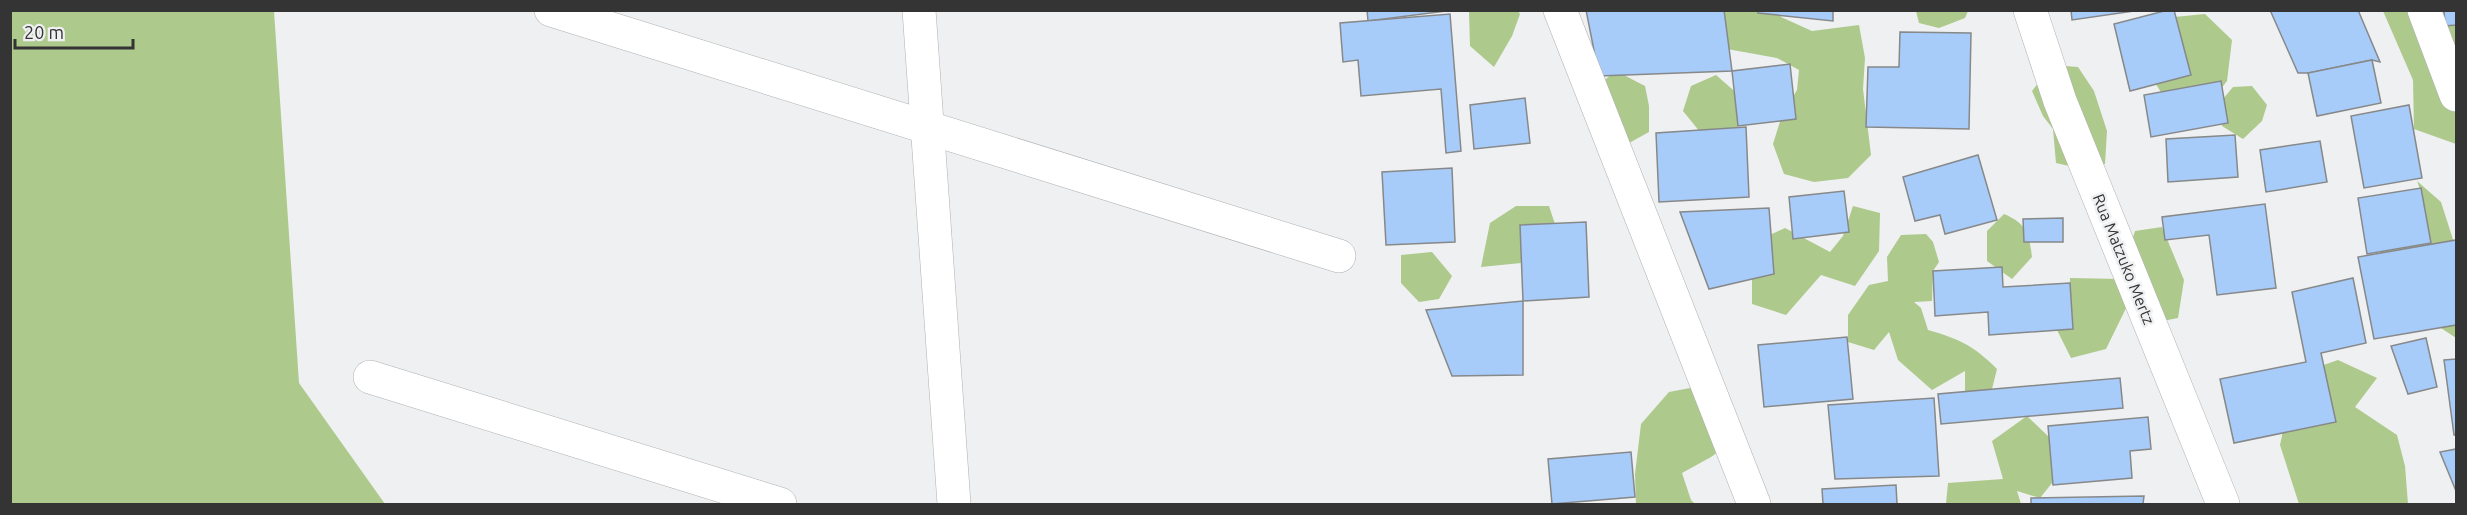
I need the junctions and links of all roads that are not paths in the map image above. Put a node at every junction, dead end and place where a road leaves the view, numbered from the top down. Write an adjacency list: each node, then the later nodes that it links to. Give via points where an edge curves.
1 (551, 10): 7 (street)
2 (919, 10): 7 (street)
3 (1560, 10): 12 (street)
4 (2030, 10): 13 (street, Rua Matzuko Mertz, via 2060,101)
5 (2424, 10): 6 (street)
6 (2457, 95)
7 (927, 127): 8 (street); 11 (street)
8 (1339, 256)
9 (369, 377): 10 (street)
10 (780, 504)
11 (954, 504)
12 (1754, 504)
13 (2223, 504)

